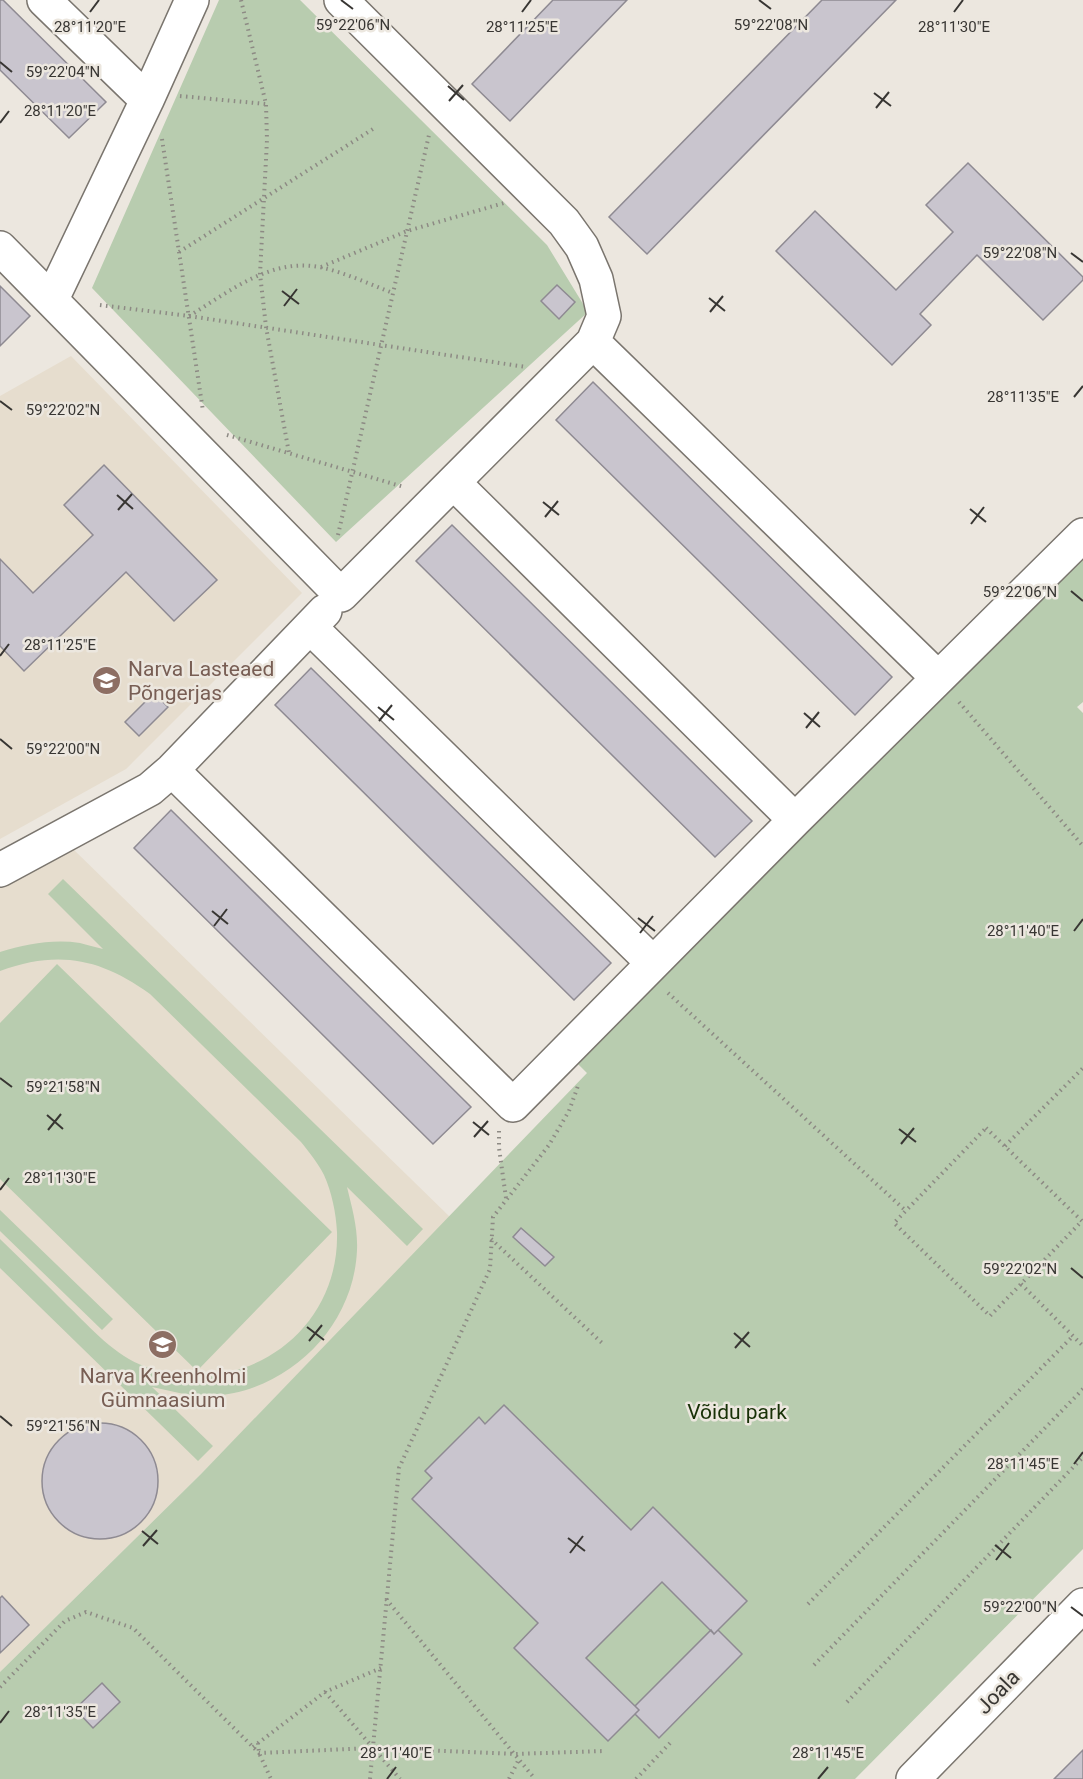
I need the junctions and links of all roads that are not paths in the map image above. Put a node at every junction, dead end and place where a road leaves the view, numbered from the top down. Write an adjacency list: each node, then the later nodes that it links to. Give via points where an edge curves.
1 (44, 0): 4 (street)
2 (192, 0): 4 (street)
3 (341, 0): 7 (street, via 564,222 582,247 596,279 604,316)
4 (151, 95): 6 (street)
5 (0, 248): 6 (street)
6 (52, 299): 10 (street)
7 (593, 342): 8 (street); 12 (street)
8 (447, 490): 10 (street); 14 (street)
9 (1083, 535): 12 (street)
10 (341, 595): 11 (street)
11 (310, 627): 13 (street); 16 (street)
12 (938, 678): 14 (street)
13 (172, 770): 15 (street, via 150,789); 16 (street, via 513,1105)
14 (795, 820): 16 (street)
15 (0, 870)
16 (649, 967)
17 (1083, 1605): 18 (street, Joala)
18 (913, 1779)

